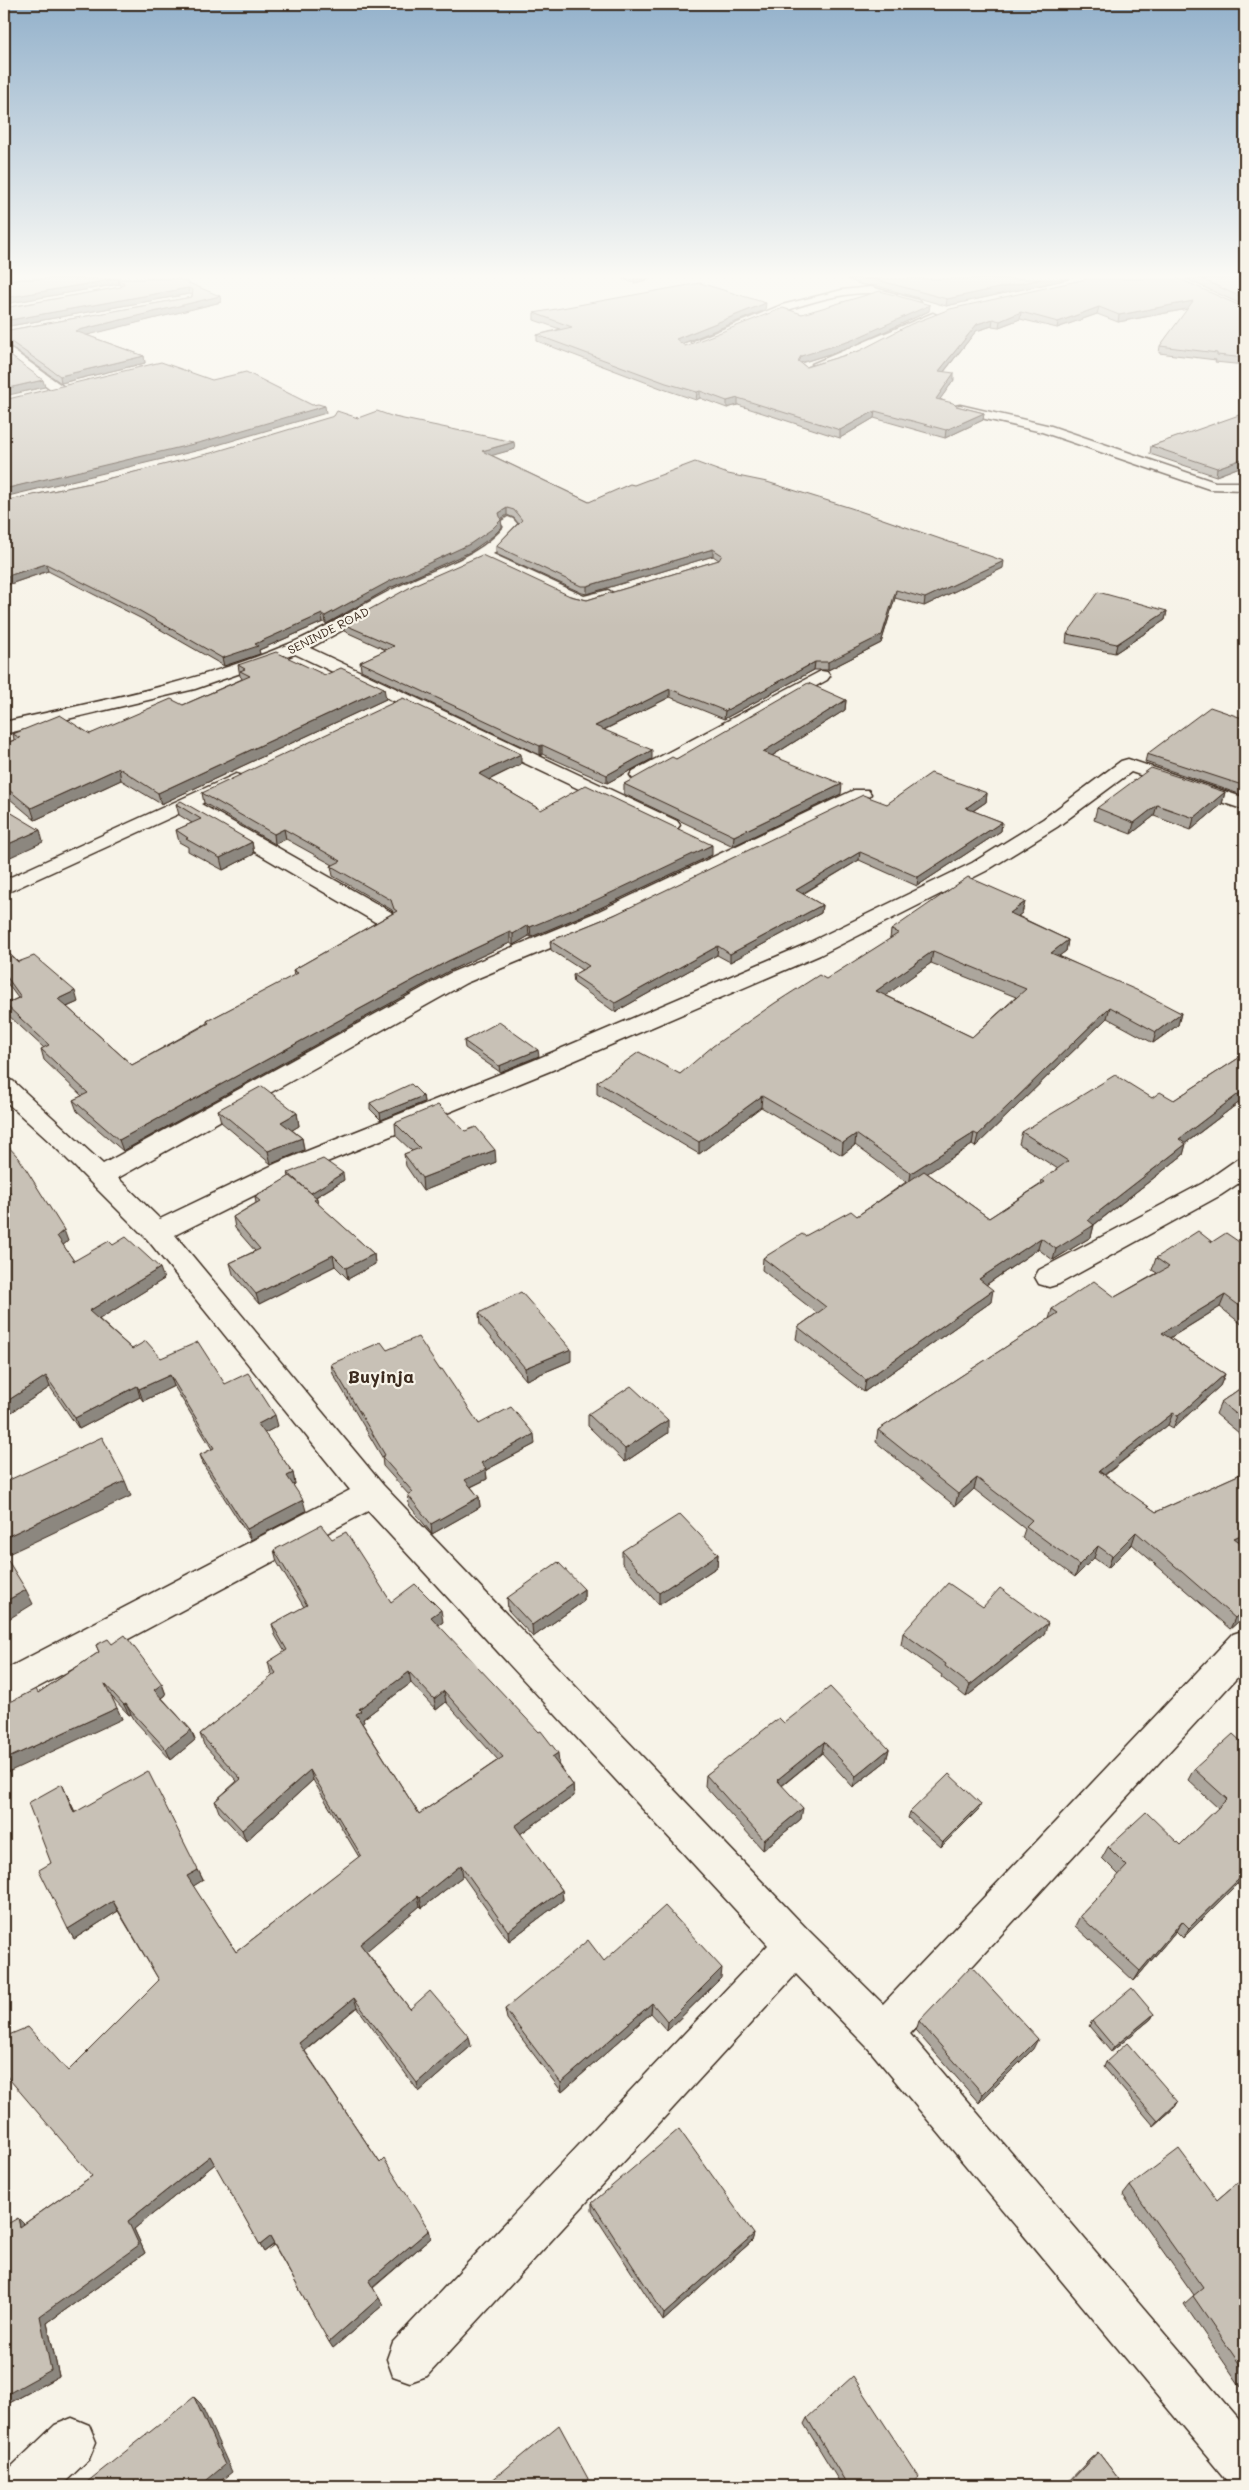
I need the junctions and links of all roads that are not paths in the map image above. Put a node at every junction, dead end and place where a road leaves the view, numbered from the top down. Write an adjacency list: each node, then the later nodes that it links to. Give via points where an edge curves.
1 (960, 409): 2 (street, via 1046,429 1214,486)
2 (1244, 487)
3 (508, 522): 4 (street, SENINDE ROAD, via 512,527 506,535)
4 (481, 554): 5 (street, via 582,601); 6 (street, SENINDE ROAD)
5 (621, 591)
6 (296, 648): 8 (street); 10 (street, SENINDE ROAD, via 186,685)
7 (820, 676): 12 (street)
8 (405, 698): 9 (street); 12 (street)
9 (380, 711)
10 (4, 728)
11 (253, 772): 14 (street)
12 (606, 794): 16 (street)
13 (861, 794): 21 (street, via 724,851 605,917 458,978)
14 (185, 803): 17 (street); 18 (street)
15 (1245, 804): 22 (street, via 1128,764 1050,823 979,867 812,950 542,1066 286,1169)
16 (690, 834)
17 (4, 888)
18 (383, 917)
19 (4, 1087): 21 (street)
20 (1245, 1166): 23 (street, via 1212,1189)
21 (101, 1176): 22 (street)
22 (157, 1232): 24 (street)
23 (1049, 1277)
24 (372, 1494): 26 (street); 27 (street)
25 (1245, 1645): 28 (street)
26 (4, 1688)
27 (795, 1945): 28 (street); 29 (street)
28 (883, 2033): 31 (street)
29 (410, 2359)
30 (72, 2442): 32 (street)
31 (1245, 2464)
32 (26, 2486)

